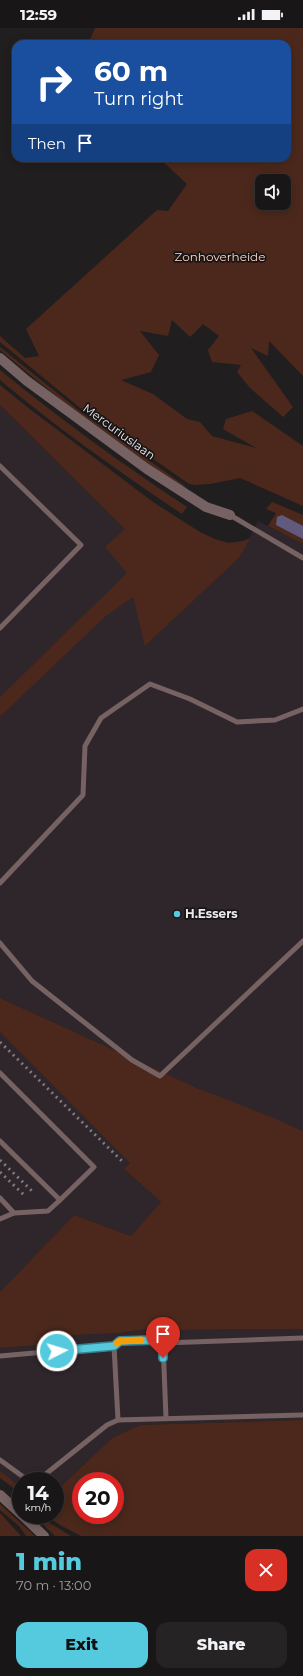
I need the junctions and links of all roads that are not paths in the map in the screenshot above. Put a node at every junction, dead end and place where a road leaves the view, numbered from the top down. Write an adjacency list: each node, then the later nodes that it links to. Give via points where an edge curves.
1 (0, 358): 3 (street, Mercuriuslaan, via 26,381 147,469 206,507)
2 (0, 466): 5 (lane, via 81,545)
3 (230, 516): 4 (lane)
4 (303, 558)
5 (0, 628)
6 (303, 709): 7 (lane, via 275,720 237,722 190,699 150,684 101,718 85,746 83,795)
7 (0, 883)
8 (303, 941): 9 (lane, via 160,1076 132,1060 32,981)
9 (0, 943)
10 (0, 1073): 13 (lane, via 94,1167)
11 (0, 1141): 13 (lane)
12 (0, 1198): 14 (lane)
13 (60, 1200): 14 (lane, via 48,1211)
14 (14, 1212): 15 (lane)
15 (0, 1219)
16 (303, 1338): 17 (lane)
17 (163, 1343): 18 (lane, via 155,1340 120,1341); 21 (lane)
18 (114, 1346): 19 (lane); 22 (lane)
19 (0, 1356)
20 (303, 1414): 21 (lane)
21 (166, 1418): 22 (lane)
22 (118, 1420): 25 (lane, via 107,1425)
23 (0, 1460): 24 (lane)
24 (17, 1472)
25 (49, 1472)
26 (0, 1495): 27 (street)
27 (10, 1504)
28 (31, 1524): 29 (street)
29 (44, 1536)

